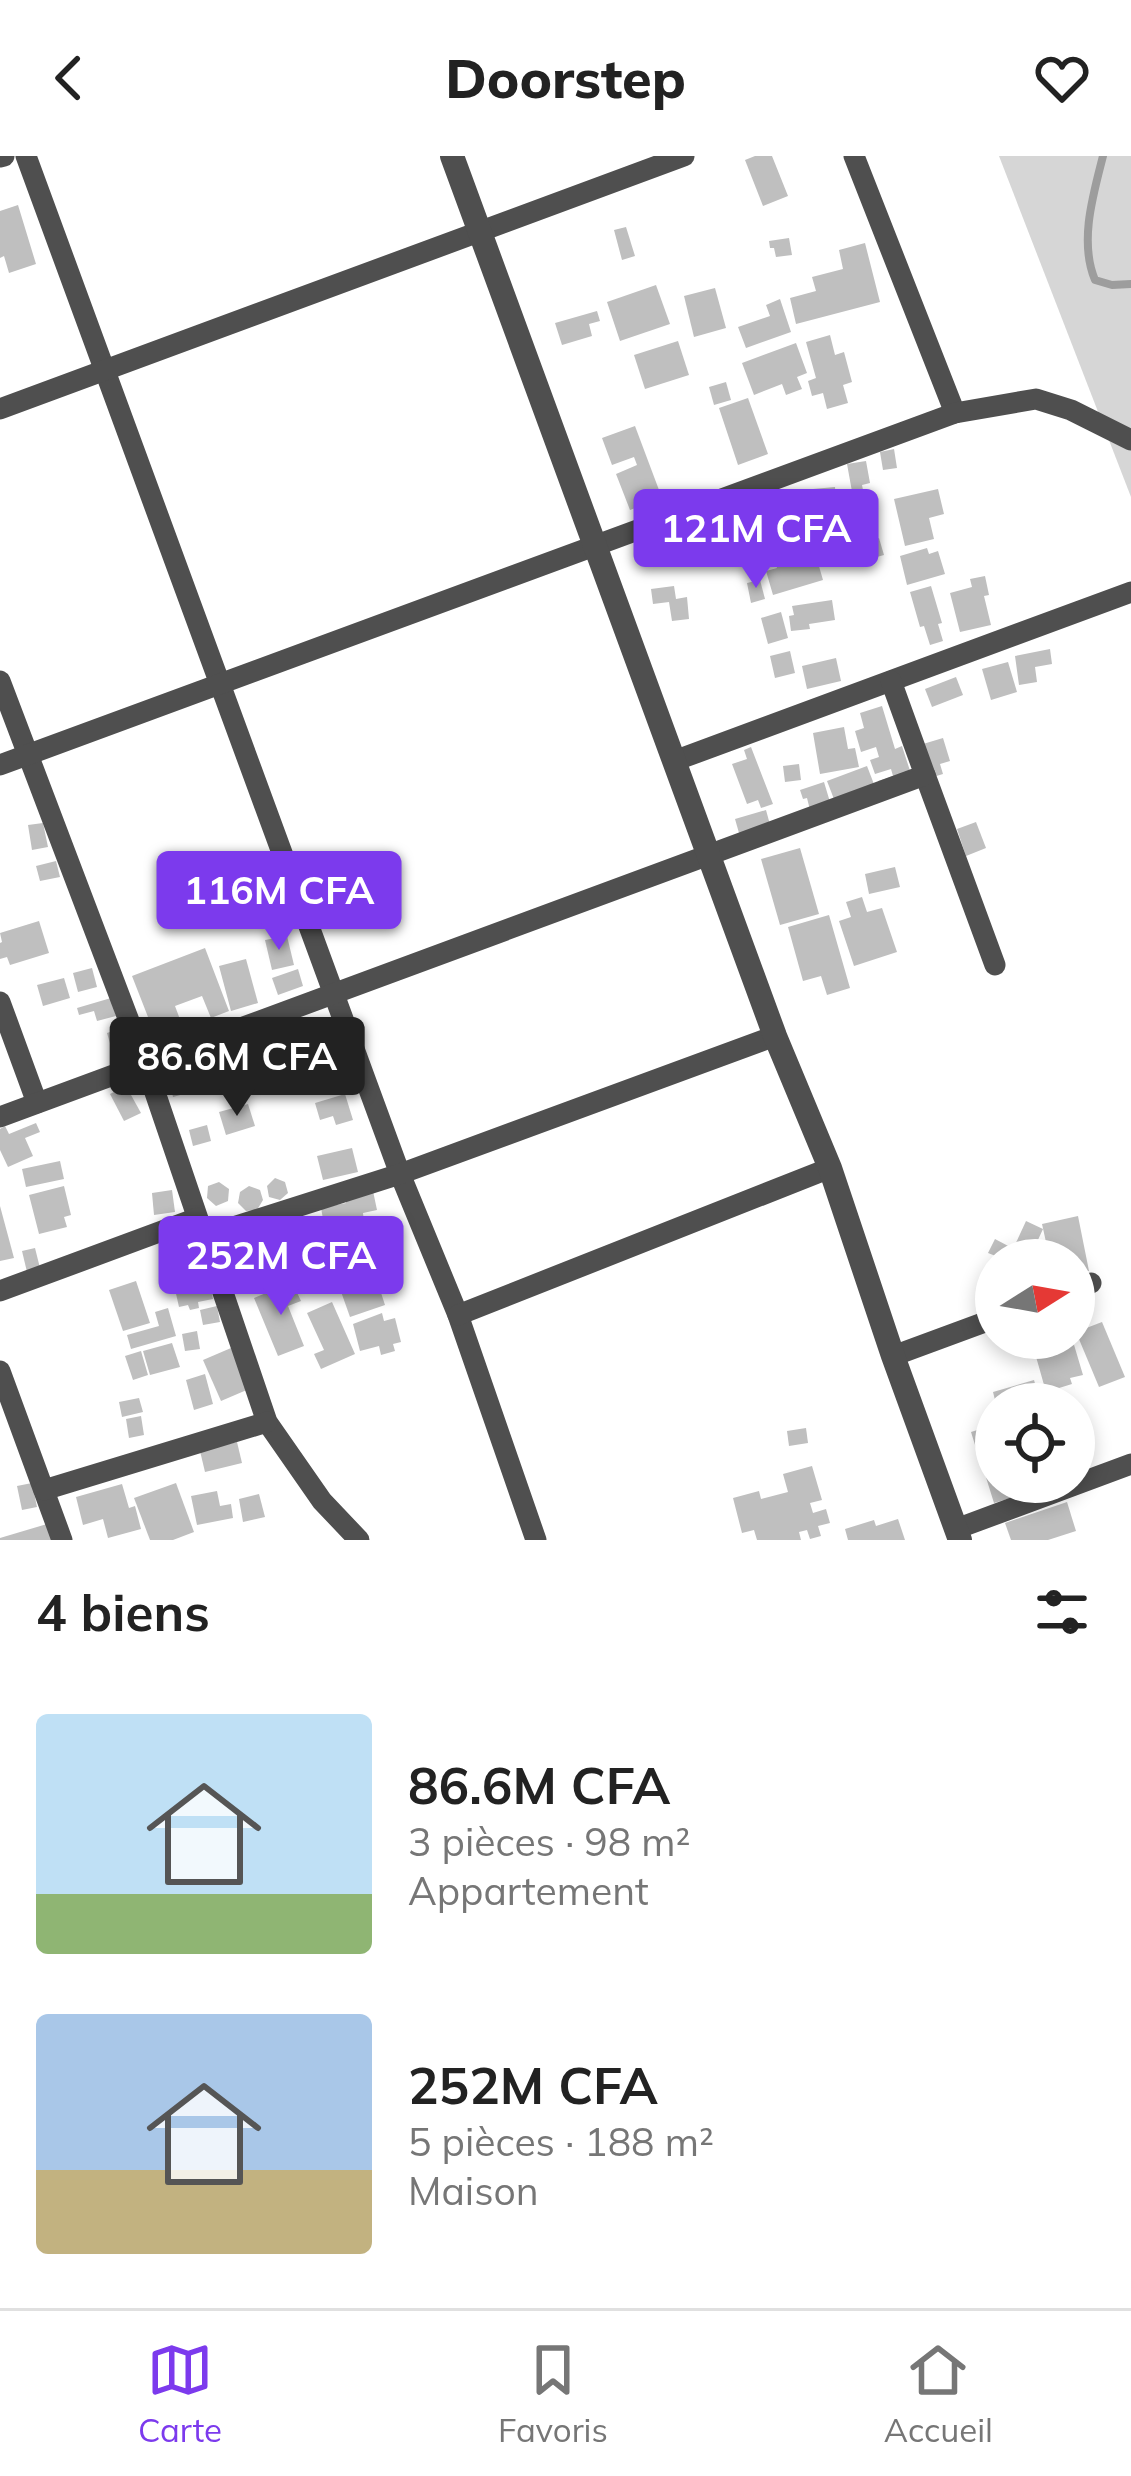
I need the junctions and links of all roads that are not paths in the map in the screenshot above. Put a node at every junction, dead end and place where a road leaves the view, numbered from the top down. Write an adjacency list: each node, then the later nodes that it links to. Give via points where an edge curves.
1 (26, 156): 6 (street)
2 (452, 156): 5 (street)
3 (685, 156): 5 (street)
4 (854, 156): 8 (street)
5 (479, 232): 6 (street); 10 (street)
6 (105, 370): 7 (street); 14 (street)
7 (0, 409)
8 (956, 413): 9 (street, via 1036,399); 10 (street)
9 (1131, 440)
10 (595, 545): 14 (street); 16 (street)
11 (1131, 592): 13 (street)
12 (0, 681): 15 (street)
13 (891, 681): 16 (street); 18 (street)
14 (220, 684): 15 (street); 21 (street)
15 (27, 755): 17 (street); 24 (street)
16 (674, 761): 19 (street)
17 (0, 765)
18 (925, 775): 19 (street); 20 (street)
19 (709, 855): 21 (street); 23 (street)
20 (995, 965)
21 (333, 993): 24 (street); 28 (street)
22 (0, 1002): 25 (street)
23 (775, 1036): 27 (street); 28 (street)
24 (145, 1063): 25 (street); 29 (street)
25 (37, 1103): 26 (street)
26 (0, 1117)
27 (830, 1168): 31 (street); 33 (street)
28 (400, 1174): 29 (street); 31 (street)
29 (201, 1227): 30 (street); 35 (street)
30 (0, 1291)
31 (458, 1315): 41 (street)
32 (975, 1326): 33 (street)
33 (892, 1356): 38 (street)
34 (0, 1371): 37 (street)
35 (267, 1422): 37 (street); 40 (street)
36 (1131, 1464): 38 (street)
37 (44, 1490): 39 (street)
38 (958, 1534)
39 (62, 1540)
40 (358, 1540)
41 (536, 1540)

